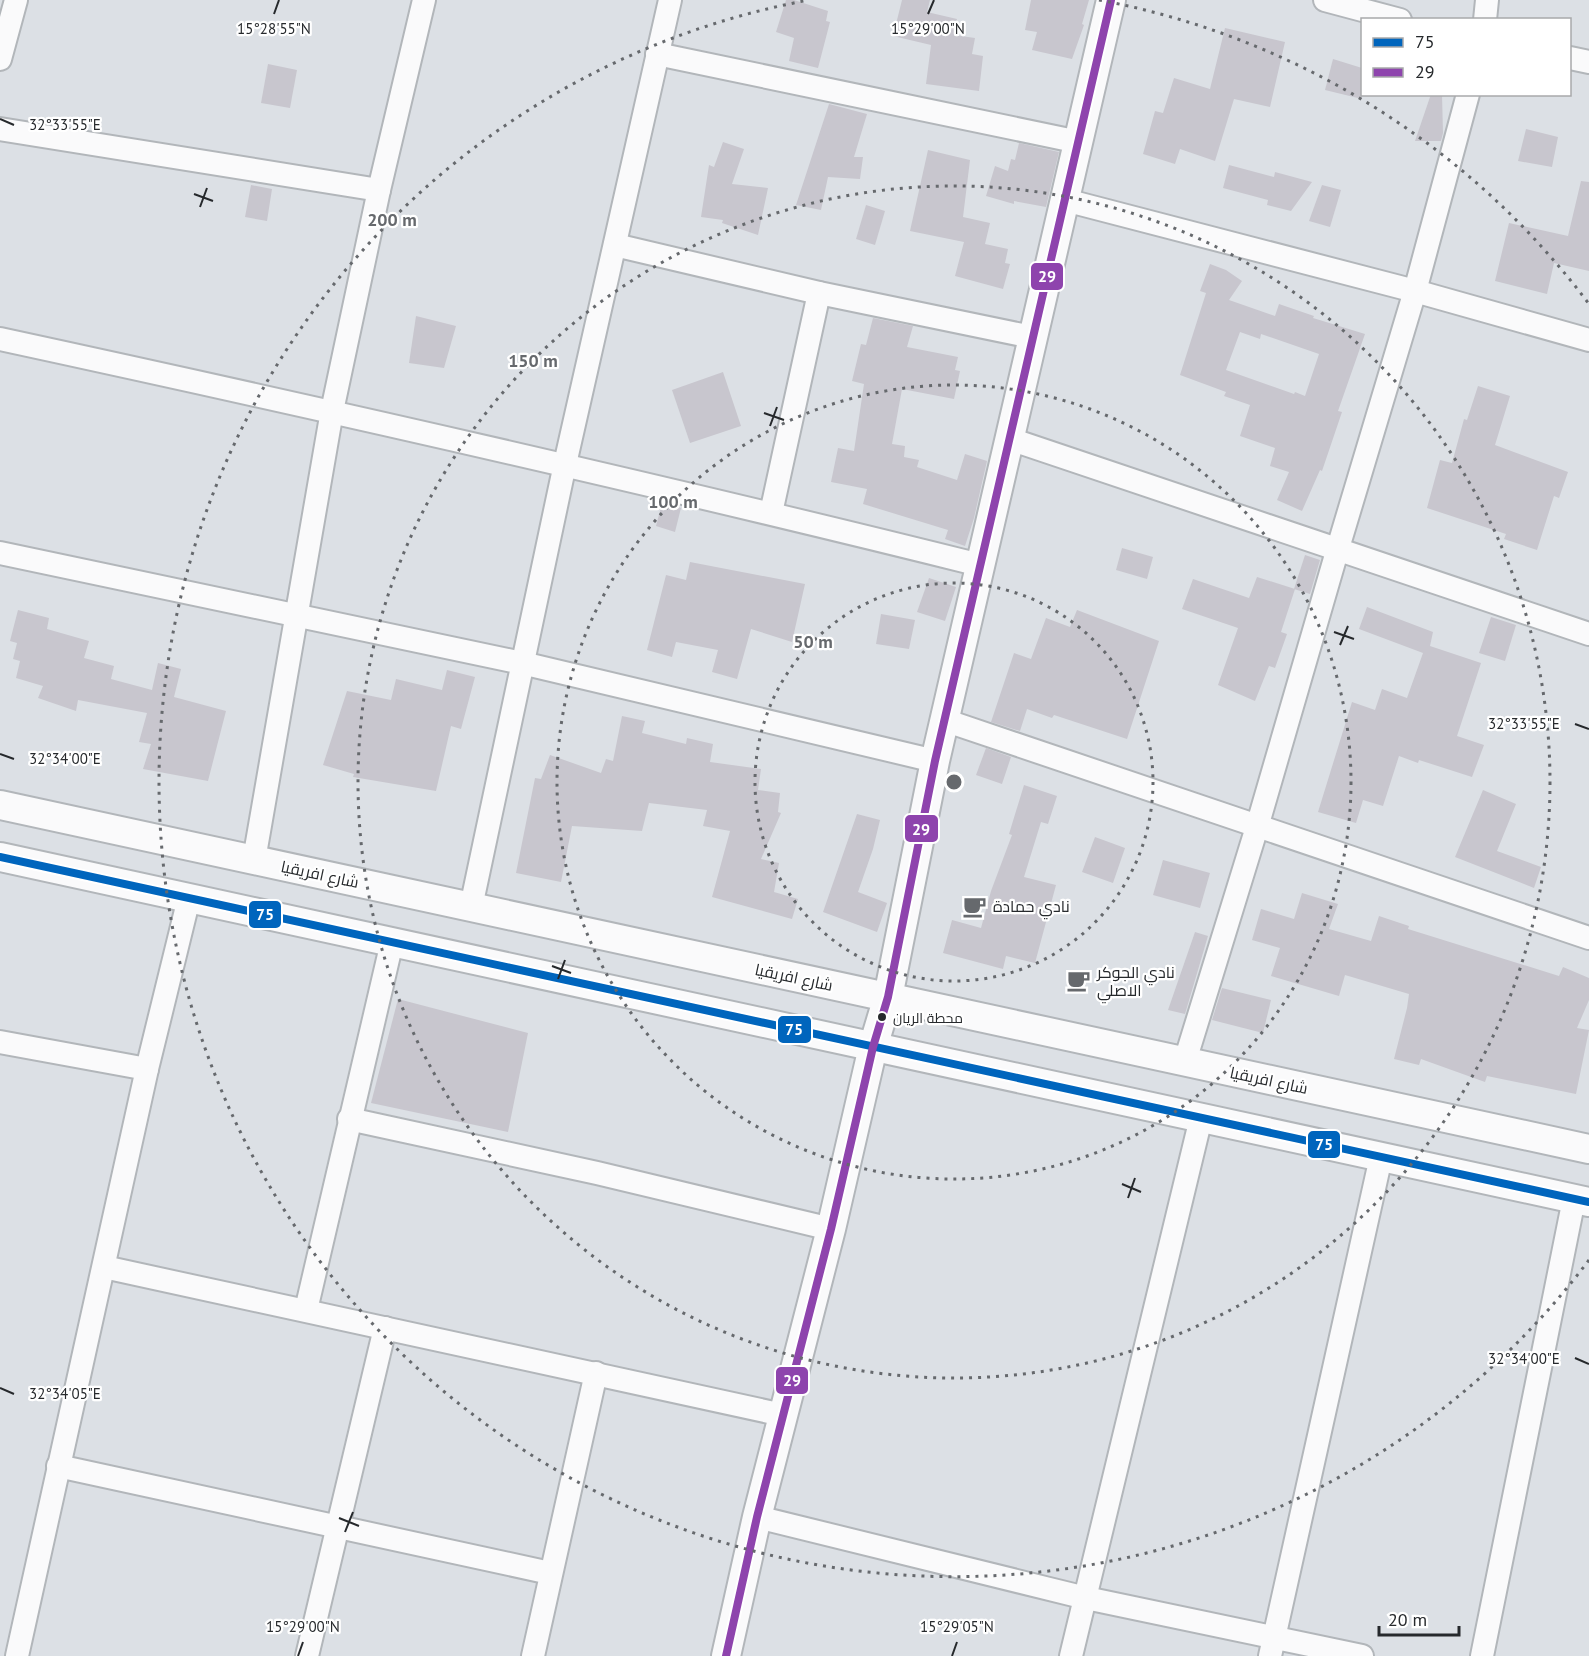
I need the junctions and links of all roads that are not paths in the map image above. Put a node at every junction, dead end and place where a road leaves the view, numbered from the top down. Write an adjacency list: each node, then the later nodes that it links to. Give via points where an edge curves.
1 (16, 0): 11 (street)
2 (424, 0): 16 (street)
3 (670, 0): 9 (street)
4 (1111, 0): 15 (street)
5 (1325, 0): 7 (street)
6 (1487, 0): 8 (street)
7 (1392, 18)
8 (1485, 18)
9 (657, 54): 15 (street); 18 (street)
10 (1571, 58): 12 (street)
11 (0, 59)
12 (1589, 62)
13 (1467, 96): 19 (street)
14 (0, 129): 16 (street)
15 (1078, 142): 17 (street)
16 (378, 190): 24 (street)
17 (1065, 200): 19 (street); 21 (street)
18 (615, 245): 20 (street); 26 (street)
19 (1415, 291): 23 (street); 28 (street)
20 (819, 293): 21 (street); 27 (street)
21 (1032, 337): 25 (street)
22 (0, 339): 24 (street)
23 (1589, 340)
24 (332, 411): 26 (street); 31 (street)
25 (1010, 439): 28 (street); 30 (street)
26 (565, 464): 27 (street); 33 (street)
27 (771, 513): 30 (street)
28 (1338, 549): 32 (street); 37 (street)
29 (0, 553): 31 (street)
30 (980, 565): 34 (street)
31 (295, 615): 33 (street); 39 (street)
32 (1589, 634)
33 (522, 663): 35 (street); 41 (street)
34 (944, 720): 35 (street); 37 (street)
35 (935, 761): 44 (street)
36 (0, 805): 39 (street, شارع افريقيا)
37 (1257, 827): 42 (street); 47 (street)
38 (0, 856): 40 (street)
39 (254, 860): 41 (street, شارع افريقيا)
40 (189, 898): 43 (street); 48 (street)
41 (471, 907): 44 (street, شارع افريقيا)
42 (1589, 938)
43 (392, 942): 46 (street); 50 (street)
44 (888, 997): 46 (street); 47 (street, شارع افريقيا)
45 (0, 1042): 48 (street)
46 (873, 1047): 49 (street); 54 (street)
47 (1185, 1061): 51 (street, شارع افريقيا)
48 (147, 1069): 55 (street)
49 (1201, 1118): 52 (street); 64 (street)
50 (350, 1119): 54 (street); 56 (street)
51 (1589, 1149)
52 (1382, 1157): 53 (street); 65 (street)
53 (1581, 1200): 72 (street)
54 (831, 1228): 59 (street)
55 (104, 1267): 56 (street); 60 (street)
56 (306, 1310): 57 (street)
57 (386, 1328): 58 (street); 62 (street)
58 (597, 1373): 59 (street); 63 (street)
59 (783, 1415): 61 (street)
60 (58, 1466): 62 (street); 66 (street)
61 (757, 1517): 64 (street); 69 (street)
62 (339, 1526): 63 (street); 67 (street)
63 (550, 1573): 68 (street)
64 (1086, 1598): 65 (street); 70 (street)
65 (1272, 1646): 71 (street)
66 (17, 1656)
67 (308, 1656)
68 (533, 1656)
69 (726, 1656)
70 (1071, 1656)
71 (1362, 1656)
72 (1482, 1656)

